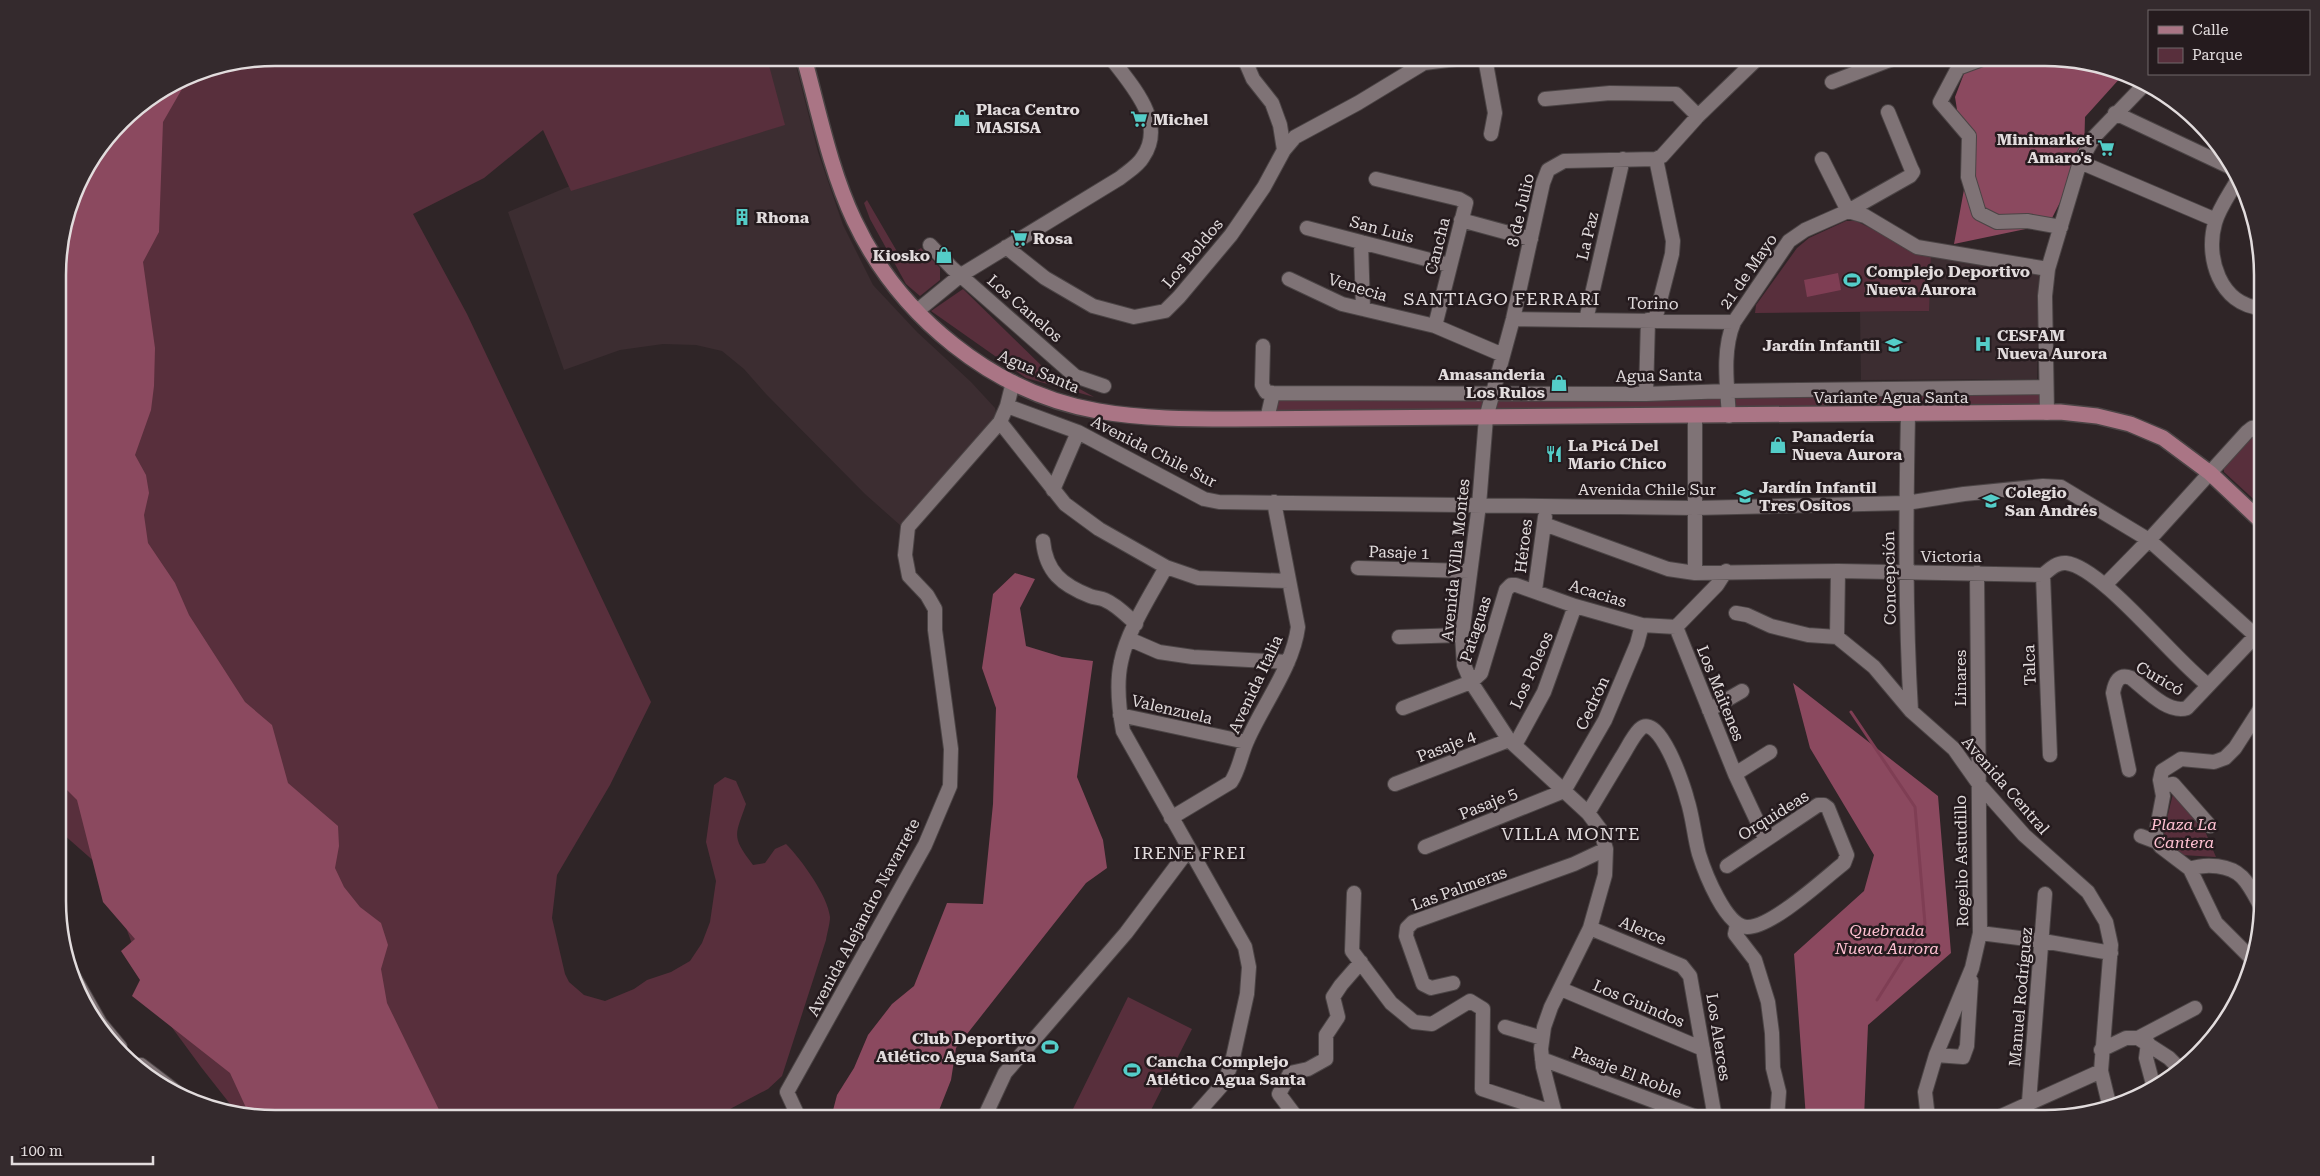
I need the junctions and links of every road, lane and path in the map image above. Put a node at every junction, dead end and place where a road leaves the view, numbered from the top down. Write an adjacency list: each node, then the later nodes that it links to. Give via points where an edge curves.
1 (806, 66): 39 (main road, Agua Santa, via 838,179 854,219 882,268)
2 (1116, 66): 32 (street, via 1151,118 1152,128 1143,158 1120,178)
3 (1247, 66): 16 (street, via 1252,79 1272,103)
4 (1417, 66): 16 (street, Los Boldos, via 1295,137)
5 (1486, 66): 15 (street, via 1495,113)
6 (1750, 66): 14 (street)
7 (1874, 66): 9 (street)
8 (1963, 66): 28 (street, via 1958,68 1940,102 1969,136 1968,178 1979,213 1997,222 2027,221)
9 (1832, 82)
10 (2140, 90): 13 (street)
11 (1546, 99): 14 (street, via 1610,93 1676,94)
12 (1888, 112): 24 (street, 21 de Mayo, via 1913,172)
13 (2115, 113): 20 (street, via 2094,138); 21 (street)
14 (1698, 116): 18 (street)
15 (1491, 134)
16 (1284, 150): 32 (street, Los Boldos, via 1264,188 1232,235 1165,311 1134,318 1093,306 1045,278)
17 (1623, 159): 18 (street, 8 de Julio); 29 (street, 8 de Julio, via 1564,161 1548,170); 41 (street, La Paz)
18 (1656, 159): 42 (street, via 1673,241 1672,254)
19 (1822, 159): 24 (street)
20 (2080, 162): 26 (street); 28 (street)
21 (2221, 163)
22 (1376, 179): 25 (street, Cancha, via 1458,199 1466,204)
23 (2234, 187): 26 (street)
24 (1848, 211): 34 (street, via 1865,216 1917,247); 43 (street, 21 de Mayo, via 1805,230 1789,241)
25 (1461, 220): 29 (street); 33 (street, Cancha)
26 (2216, 220): 37 (street, via 2211,255 2217,272 2227,291 2238,301)
27 (1306, 228): 30 (street, San Luis)
28 (2061, 228): 34 (street)
29 (1532, 239): 40 (street, 8 de Julio)
30 (1361, 242): 33 (street, San Luis); 38 (street)
31 (930, 245): 35 (street, Los Canelos)
32 (1006, 247): 35 (street)
33 (1450, 265): 44 (street, Cancha)
34 (2048, 269): 49 (street, via 2045,296)
35 (961, 275): 39 (street); 48 (street, Los Canelos, via 1076,376)
36 (1289, 279): 38 (street, Venecia)
37 (2254, 308)
38 (1362, 309): 44 (street, Venecia)
39 (917, 311): 47 (main road, Agua Santa, via 955,346 984,367)
40 (1512, 319): 41 (street, Torino); 46 (street, 8 de Julio)
41 (1586, 320): 42 (street, Torino)
42 (1651, 320): 43 (street, Torino); 53 (street)
43 (1734, 322): 50 (street, 21 de Mayo, via 1728,335)
44 (1436, 326): 46 (street, Venecia)
45 (1263, 346): 51 (street, via 1262,385 1266,392)
46 (1503, 355): 52 (street, 8 de Julio)
47 (1013, 382): 54 (street, Avenida Alejandro Navarrete); 60 (main road, Agua Santa, via 1078,407 1124,415)
48 (1104, 386)
49 (2046, 387): 50 (street, Agua Santa); 55 (street)
50 (1728, 391): 53 (street, Agua Santa); 58 (street, 21 de Mayo)
51 (1273, 393): 52 (street, Agua Santa); 60 (street)
52 (1494, 394): 53 (street, Agua Santa); 59 (street, 8 de Julio)
53 (1646, 394)
54 (1007, 406): 61 (street, Avenida Alejandro Navarrete); 63 (street, Avenida Chile Sur)
55 (2047, 413): 56 (main road, Variante Agua Santa); 64 (main road, Variante Agua Santa, via 2097,416 2151,431)
56 (1908, 414): 58 (main road, Variante Agua Santa); 67 (street, Concepción)
57 (1695, 416): 58 (main road, Variante Agua Santa); 59 (main road, Variante Agua Santa); 70 (street)
58 (1729, 416)
59 (1486, 418): 60 (main road, Agua Santa); 68 (street, Avenida Villa Montes)
60 (1267, 419)
61 (1000, 422): 65 (street); 156 (street, Avenida Alejandro Navarrete, via 908,527 905,555 909,576 935,609 951,749 950,786 925,845 787,1092)
62 (2254, 429): 64 (street)
63 (1078, 432): 65 (street); 66 (street, Avenida Chile Sur, via 1204,499)
64 (2210, 473): 71 (main road, Variante Agua Santa); 74 (street)
65 (1053, 490): 75 (street, via 1070,508 1099,529)
66 (1274, 502): 68 (street, Avenida Chile Sur); 84 (street, Avenida Italia)
67 (1906, 503): 70 (street, Avenida Chile Sur); 74 (street, Avenida Chile Sur, via 1964,494 2061,487); 82 (street, Concepción)
68 (1479, 505): 69 (street, Avenida Chile Sur); 77 (street, Avenida Villa Montes)
69 (1545, 506): 70 (street, Avenida Chile Sur); 72 (street, Héroes)
70 (1695, 508): 80 (street)
71 (2254, 514)
72 (1544, 524): 80 (street, Victoria, via 1668,570); 87 (street, Héroes)
73 (1042, 540): 90 (street, via 1044,556 1057,577 1090,596 1104,600)
74 (2150, 540): 85 (street); 93 (street, Avenida Chile Sur)
75 (1166, 567): 84 (street, via 1198,578); 90 (street)
76 (1358, 568): 77 (street, Pasaje 1)
77 (1469, 571): 94 (street, Avenida Villa Montes)
78 (1726, 571): 79 (street, Victoria); 80 (street, Victoria); 92 (street)
79 (1838, 571): 82 (street, Victoria); 96 (street)
80 (1696, 573)
81 (1977, 573): 82 (street, Victoria); 83 (street, Victoria); 114 (street, Linares)
82 (1907, 574): 105 (street, Concepción)
83 (2043, 574): 85 (street, Victoria, via 2067,563); 111 (street, Talca)
84 (1289, 581): 99 (street, Avenida Italia, via 1298,627 1296,645)
85 (2105, 585): 101 (street, Victoria, via 2192,673)
86 (1511, 586): 87 (street, Acacias); 100 (street, Pataguas, via 1506,590 1485,665)
87 (1535, 590): 88 (street, Acacias)
88 (1575, 606): 91 (street, Acacias); 109 (street, Los Poleos, via 1544,692)
89 (1736, 613): 96 (street, via 1808,635)
90 (1136, 624): 98 (street)
91 (1642, 624): 92 (street, Acacias); 117 (street, Cedrón, via 1637,644 1605,720)
92 (1676, 628): 104 (street, Los Maitenes)
93 (2254, 629)
94 (1462, 635): 95 (street); 100 (street, Avenida Villa Montes, via 1464,665)
95 (1399, 637)
96 (1837, 637): 105 (street, Avenida Central, via 1874,667)
97 (2254, 638): 101 (street)
98 (1128, 639): 99 (street, via 1160,652 1193,657); 106 (street, via 1119,678)
99 (1288, 662): 108 (street, Avenida Italia)
100 (1471, 682): 103 (street); 109 (street, Avenida Villa Montes)
101 (2208, 685): 112 (street, Curicó, via 2190,705 2180,710 2166,705 2132,678 2121,677 2113,693)
102 (1742, 691): 104 (street)
103 (1403, 708)
104 (1709, 710): 113 (street, Los Maitenes)
105 (1911, 711): 114 (street, Avenida Central, via 1954,749)
106 (1120, 715): 108 (street, Valenzuela); 119 (street, via 1124,731)
107 (2254, 718): 115 (street, via 2225,758 2214,762 2181,759 2162,771)
108 (1246, 742): 119 (street, Avenida Italia, via 1231,782)
109 (1512, 742): 116 (street, Pasaje 4); 117 (street, Avenida Villa Montes)
110 (1770, 752): 113 (street)
111 (2050, 755)
112 (2130, 770)
113 (1736, 774): 122 (street, Los Maitenes)
114 (1978, 783): 134 (street, Rogelio Astudillo); 136 (street, Avenida Central, via 2024,835 2088,892 2106,922)
115 (2161, 783): 120 (street, via 2173,784); 123 (street, via 2162,808)
116 (1395, 784)
117 (1564, 791): 118 (street, Avenida Villa Montes); 124 (street, Pasaje 5)
118 (1588, 813): 126 (street, Avenida Villa Montes, via 1600,829); 132 (street, via 1641,728 1655,728 1685,792 1708,878 1727,914)
119 (1171, 818): 125 (street)
120 (2210, 826)
121 (2141, 836): 123 (street)
122 (1766, 840): 127 (street, Orquideas); 132 (street, Orquideas, via 1818,805 1824,805 1847,856 1844,863 1783,911 1755,927)
123 (2157, 842): 128 (street)
124 (1425, 847)
125 (1189, 849): 157 (street, via 1126,933 1005,1073); 158 (street, via 1245,947 1249,967 1247,994 1232,1062 1224,1083)
126 (1606, 849): 133 (street, Avenida Villa Montes, via 1606,875); 141 (street, Las Palmeras, via 1574,864 1413,922 1407,928 1406,936 1423,984 1431,988)
127 (1727, 866)
128 (2190, 868): 131 (street, via 2211,865 2236,872 2244,878); 137 (street, via 2216,923)
129 (1354, 893): 138 (street, via 1352,951)
130 (2045, 894): 135 (street, Manuel Rodríguez)
131 (2254, 895)
132 (1738, 924): 164 (street, via 1735,934 1755,960 1768,1002 1773,1068 1779,1092)
133 (1590, 928): 139 (street, Alerce); 142 (street, Avenida Villa Montes)
134 (1980, 933): 135 (street); 140 (street, Rogelio Astudillo)
135 (2043, 940): 136 (street); 155 (street, Manuel Rodríguez)
136 (2111, 953): 148 (street, Avenida Central)
137 (2247, 954)
138 (1361, 962): 159 (street, via 1340,984 1333,997 1338,1017 1326,1035 1326,1059 1308,1069 1290,1073 1279,1094); 160 (street, via 1391,1003 1414,1022 1432,1024 1470,1001 1483,1010 1482,1089)
139 (1682, 966): 147 (street, Los Alerces, via 1694,987)
140 (1972, 968): 149 (street, Rogelio Astudillo); 149 (street, Rogelio Astudillo, via 1967,1046 1963,1057)
141 (1453, 982)
142 (1561, 989): 145 (street, Avenida Villa Montes, via 1547,1017); 147 (street, Los Guindos)
143 (2195, 1008): 146 (street)
144 (1505, 1027): 145 (street)
145 (1542, 1038): 150 (street, Avenida Villa Montes)
146 (2143, 1040): 148 (street, via 2126,1038); 151 (street); 153 (street)
147 (1703, 1049): 163 (street, Los Alerces)
148 (2101, 1050): 152 (street, Avenida Central)
149 (1936, 1055): 165 (street, Rogelio Astudillo, via 1925,1092)
150 (1542, 1059): 161 (street, Avenida Villa Montes); 162 (street, Pasaje El Roble)
151 (2175, 1065)
152 (2101, 1071): 154 (street, Avenida Central); 155 (street)
153 (2152, 1080)
154 (2108, 1100)
155 (2029, 1102): 166 (street)
156 (795, 1110)
157 (988, 1110)
158 (1201, 1110)
159 (1291, 1110)
160 (1538, 1110)
161 (1555, 1110)
162 (1678, 1110)
163 (1714, 1110)
164 (1778, 1110)
165 (1927, 1110)
166 (2014, 1110)

